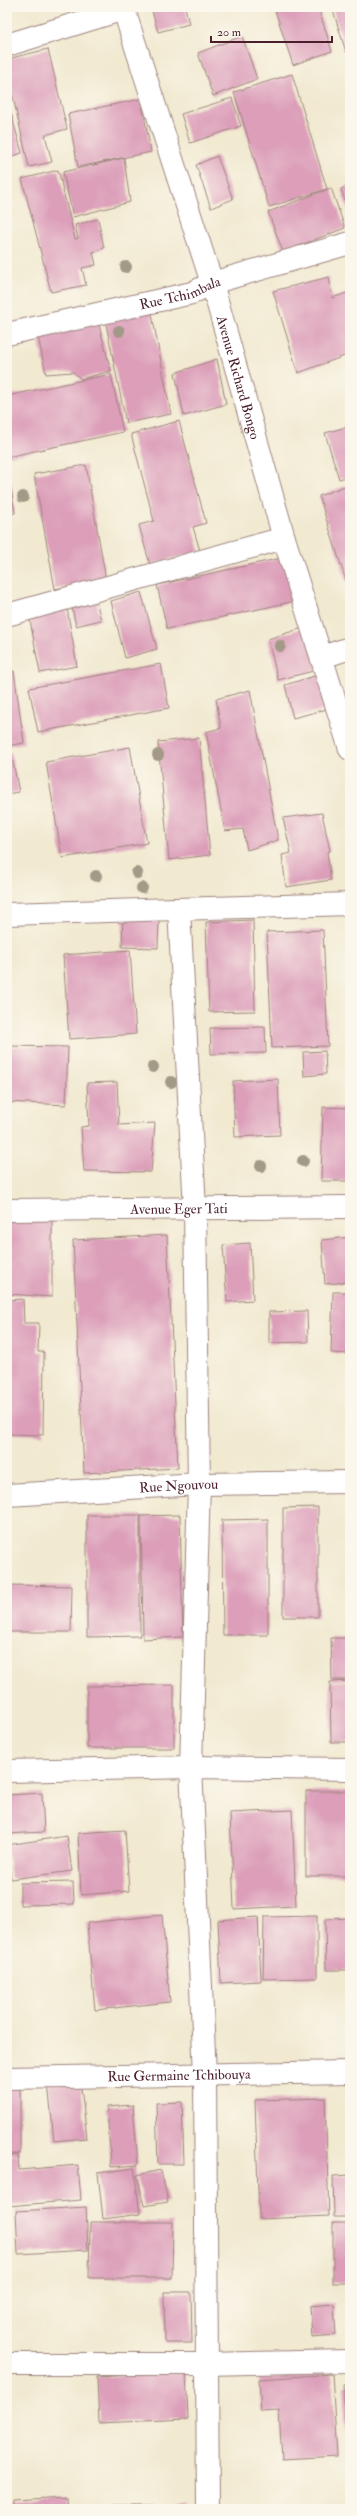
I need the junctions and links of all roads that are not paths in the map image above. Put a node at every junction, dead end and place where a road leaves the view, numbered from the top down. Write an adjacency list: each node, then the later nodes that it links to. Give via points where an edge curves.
1 (123, 8): 2 (street); 4 (street, Avenue Richard Bongo)
2 (7, 45)
3 (350, 243): 4 (street, Rue Tchimbala)
4 (212, 283): 5 (street, Rue Tchimbala, via 192,293); 6 (street, Avenue Richard Bongo)
5 (7, 334)
6 (284, 538): 7 (street); 9 (street, Avenue Richard Bongo)
7 (7, 615)
8 (350, 648): 9 (street)
9 (322, 657): 10 (street, Avenue Richard Bongo)
10 (350, 749)
11 (350, 904): 12 (street)
12 (179, 909): 13 (street); 15 (street)
13 (7, 914)
14 (350, 1207): 15 (street, Avenue Eger Tati)
15 (195, 1209): 16 (street, Avenue Eger Tati); 18 (street)
16 (7, 1210)
17 (350, 1482): 18 (street, Rue Ngouvou)
18 (199, 1484): 19 (street, Rue Ngouvou); 20 (street)
19 (7, 1495)
20 (191, 1767): 21 (street); 22 (street); 24 (street)
21 (350, 1768)
22 (7, 1771)
23 (350, 2072): 24 (street, Rue Germaine Tchibouya)
24 (205, 2075): 25 (street, Rue Germaine Tchibouya); 28 (street)
25 (7, 2078)
26 (350, 2361): 28 (street)
27 (7, 2364): 28 (street)
28 (207, 2364): 29 (street)
29 (208, 2509)

